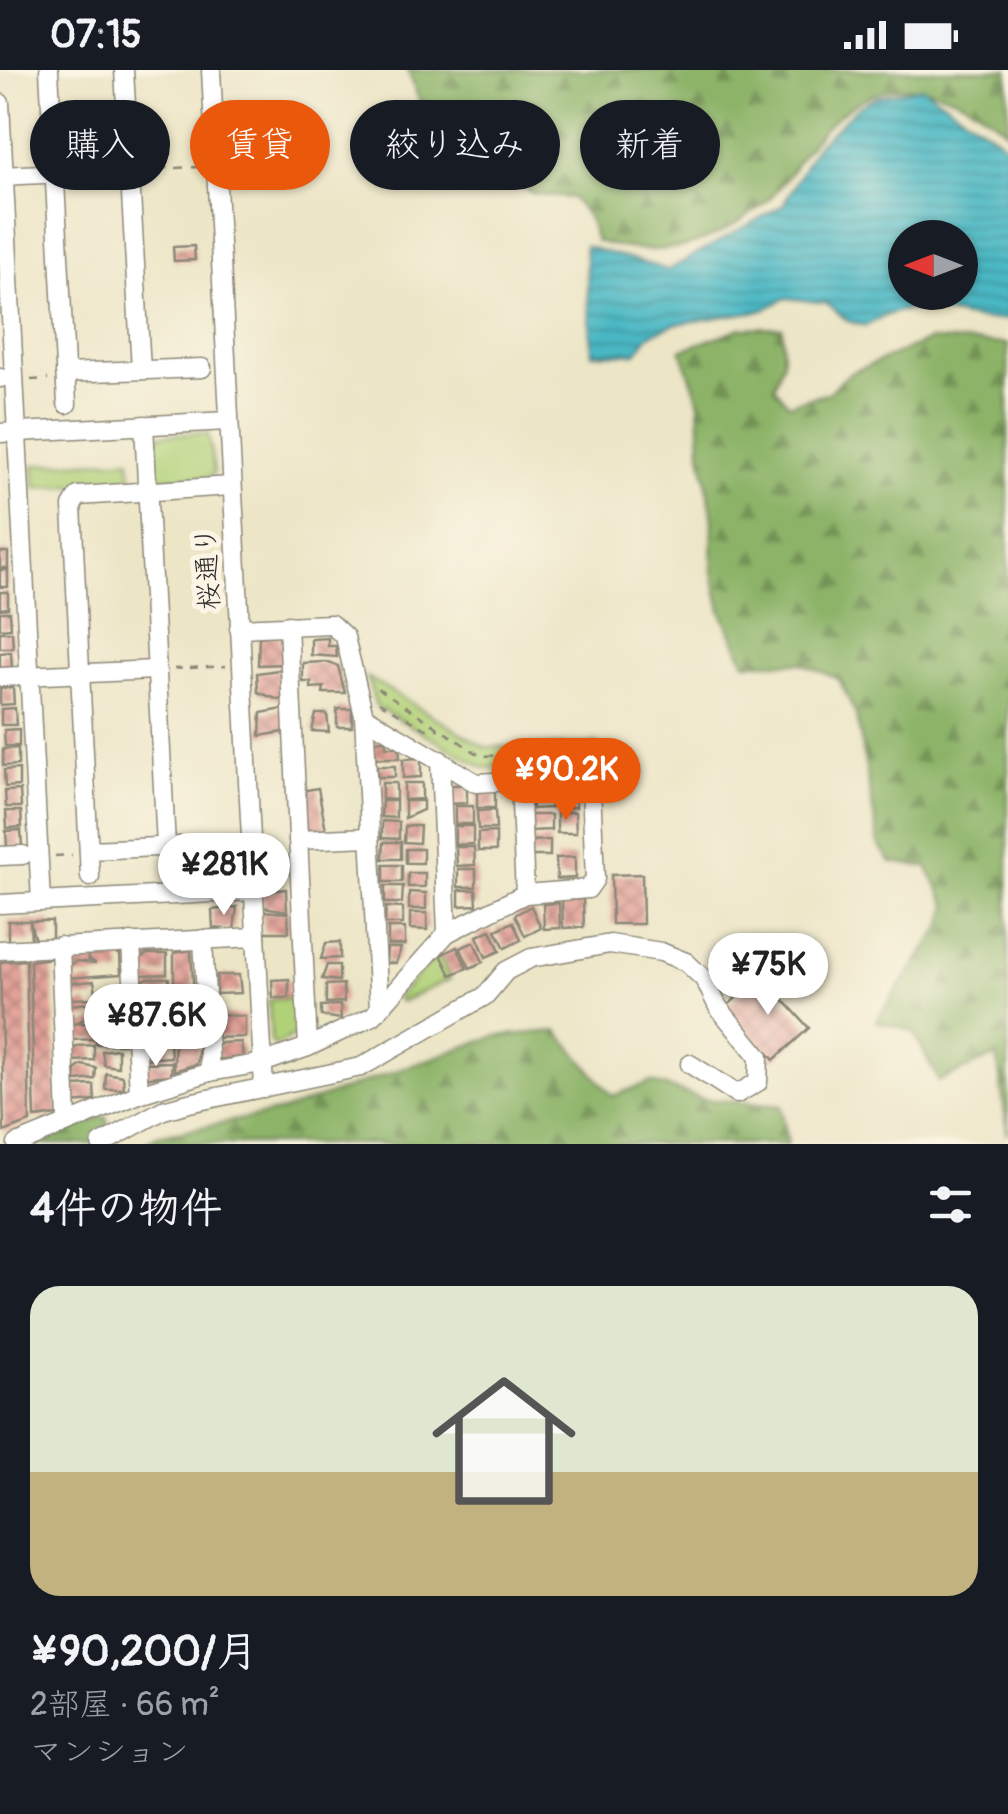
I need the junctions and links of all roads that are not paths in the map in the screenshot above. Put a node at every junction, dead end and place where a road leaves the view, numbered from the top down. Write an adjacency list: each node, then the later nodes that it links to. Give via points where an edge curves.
1 (49, 70): 4 (street)
2 (124, 70): 5 (street)
3 (211, 70): 15 (street, 桜通り)
4 (50, 100)
5 (126, 100)
6 (0, 103): 8 (street)
7 (30, 174): 8 (street)
8 (2, 176): 17 (street)
9 (55, 190): 13 (street)
10 (130, 190): 12 (street)
11 (202, 368): 12 (street)
12 (140, 370): 13 (street)
13 (65, 376): 14 (street)
14 (66, 404)
15 (228, 421): 16 (street); 18 (street, 桜通り)
16 (144, 425): 17 (street); 19 (street)
17 (8, 432): 20 (street)
18 (231, 486): 19 (street); 23 (street, 桜通り)
19 (147, 491): 24 (street); 25 (street, via 78,496 72,506)
20 (20, 499): 21 (street); 26 (street)
21 (0, 500)
22 (288, 625): 23 (street); 28 (street, via 331,624 344,637); 32 (street)
23 (239, 628): 39 (street, 桜通り)
24 (155, 670): 25 (street); 34 (street)
25 (80, 673): 26 (street); 35 (street)
26 (28, 676): 27 (street); 41 (street)
27 (0, 678)
28 (364, 716): 29 (street); 31 (street)
29 (440, 760): 30 (street, via 476,782); 43 (street)
30 (520, 780): 40 (street); 40 (street, via 580,777 591,788 594,879 588,889)
31 (370, 837): 32 (street); 49 (street)
32 (298, 840): 50 (street)
33 (226, 844): 34 (street)
34 (166, 846): 35 (street)
35 (85, 852): 38 (street)
36 (23, 855): 37 (street)
37 (0, 856)
38 (90, 878)
39 (254, 891): 41 (street); 44 (street, 桜通り)
40 (526, 894): 43 (street)
41 (41, 902): 42 (street)
42 (0, 904)
43 (447, 933): 49 (street)
44 (256, 936): 45 (street); 51 (street, 桜通り)
45 (203, 940): 46 (street); 53 (street)
46 (131, 942): 47 (street); 55 (street)
47 (60, 946): 48 (street); 56 (street)
48 (0, 950)
49 (379, 1009): 50 (street)
50 (308, 1046): 51 (street)
51 (262, 1063): 53 (street); 54 (street, 桜通り)
52 (690, 1064): 54 (street, via 737,1094 758,1082 762,1069 705,980 686,962 610,944 531,958 506,971 485,996 361,1066)
53 (210, 1072): 55 (street)
54 (264, 1088): 58 (street, via 163,1110)
55 (138, 1094): 56 (street)
56 (67, 1120): 57 (street)
57 (17, 1144)
58 (102, 1144)

